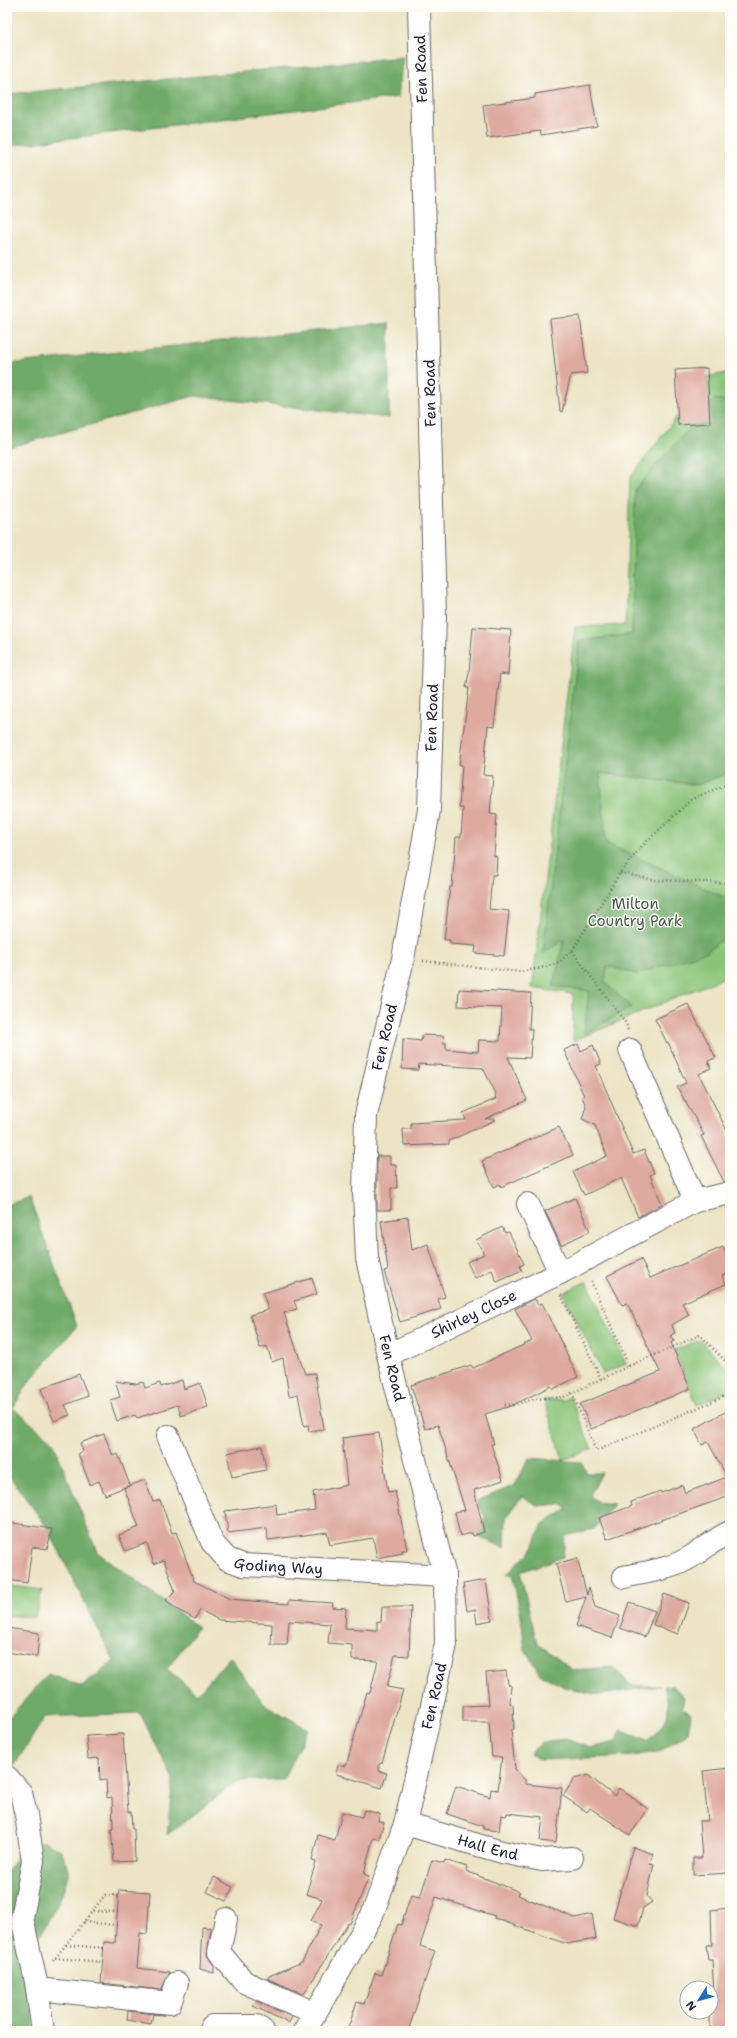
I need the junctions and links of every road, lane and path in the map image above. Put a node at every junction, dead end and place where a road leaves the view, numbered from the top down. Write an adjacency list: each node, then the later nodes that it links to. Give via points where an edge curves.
1 (419, 7): 6 (street, Fen Road, via 435,616 429,810)
2 (730, 783): 3 (path, via 692,798 642,847)
3 (620, 873): 4 (path, via 656,880); 5 (path)
4 (730, 883)
5 (572, 951): 6 (path, via 559,962 520,972); 7 (path, via 626,1023 632,1041)
6 (403, 959): 13 (street, Fen Road, via 366,1115 364,1192 367,1258)
7 (630, 1050): 9 (street)
8 (730, 1193): 9 (street, Shirley Close)
9 (695, 1202): 11 (street, Shirley Close)
10 (528, 1204): 12 (street)
11 (582, 1261): 12 (street, Shirley Close); 14 (path)
12 (556, 1275): 13 (street, Shirley Close); 16 (path)
13 (388, 1355): 22 (street, Fen Road)
14 (629, 1366): 15 (path, via 700,1335); 16 (path)
15 (730, 1366)
16 (601, 1379): 17 (path)
17 (572, 1393): 18 (path, via 596,1451); 19 (path, via 564,1397 534,1399)
18 (730, 1394)
19 (505, 1405)
20 (168, 1436): 22 (street, Goding Way, via 212,1542 227,1559 243,1566)
21 (730, 1532): 23 (street, via 687,1560)
22 (445, 1576): 25 (street, Fen Road, via 446,1644)
23 (624, 1577)
24 (7, 1777): 38 (street, via 21,1793 33,1862 22,1918)
25 (405, 1824): 26 (street, Hall End, via 502,1852 542,1860); 39 (street, Fen Road, via 372,1915)
26 (572, 1858)
27 (119, 1896): 28 (path, via 105,1895)
28 (93, 1911): 29 (path); 31 (path)
29 (118, 1912)
30 (226, 1919): 39 (street, via 219,1952 244,1982)
31 (83, 1922): 32 (path); 33 (path)
32 (117, 1925)
33 (66, 1945): 34 (path); 35 (path)
34 (104, 1948)
35 (55, 1958): 36 (path); 38 (path)
36 (103, 1962)
37 (177, 1983): 38 (street, via 170,2002)
38 (37, 1985): 41 (street)
39 (315, 2012): 43 (street, Fen Road)
40 (212, 2026): 42 (street, via 257,2026)
41 (43, 2031)
42 (263, 2031)
43 (305, 2031)

